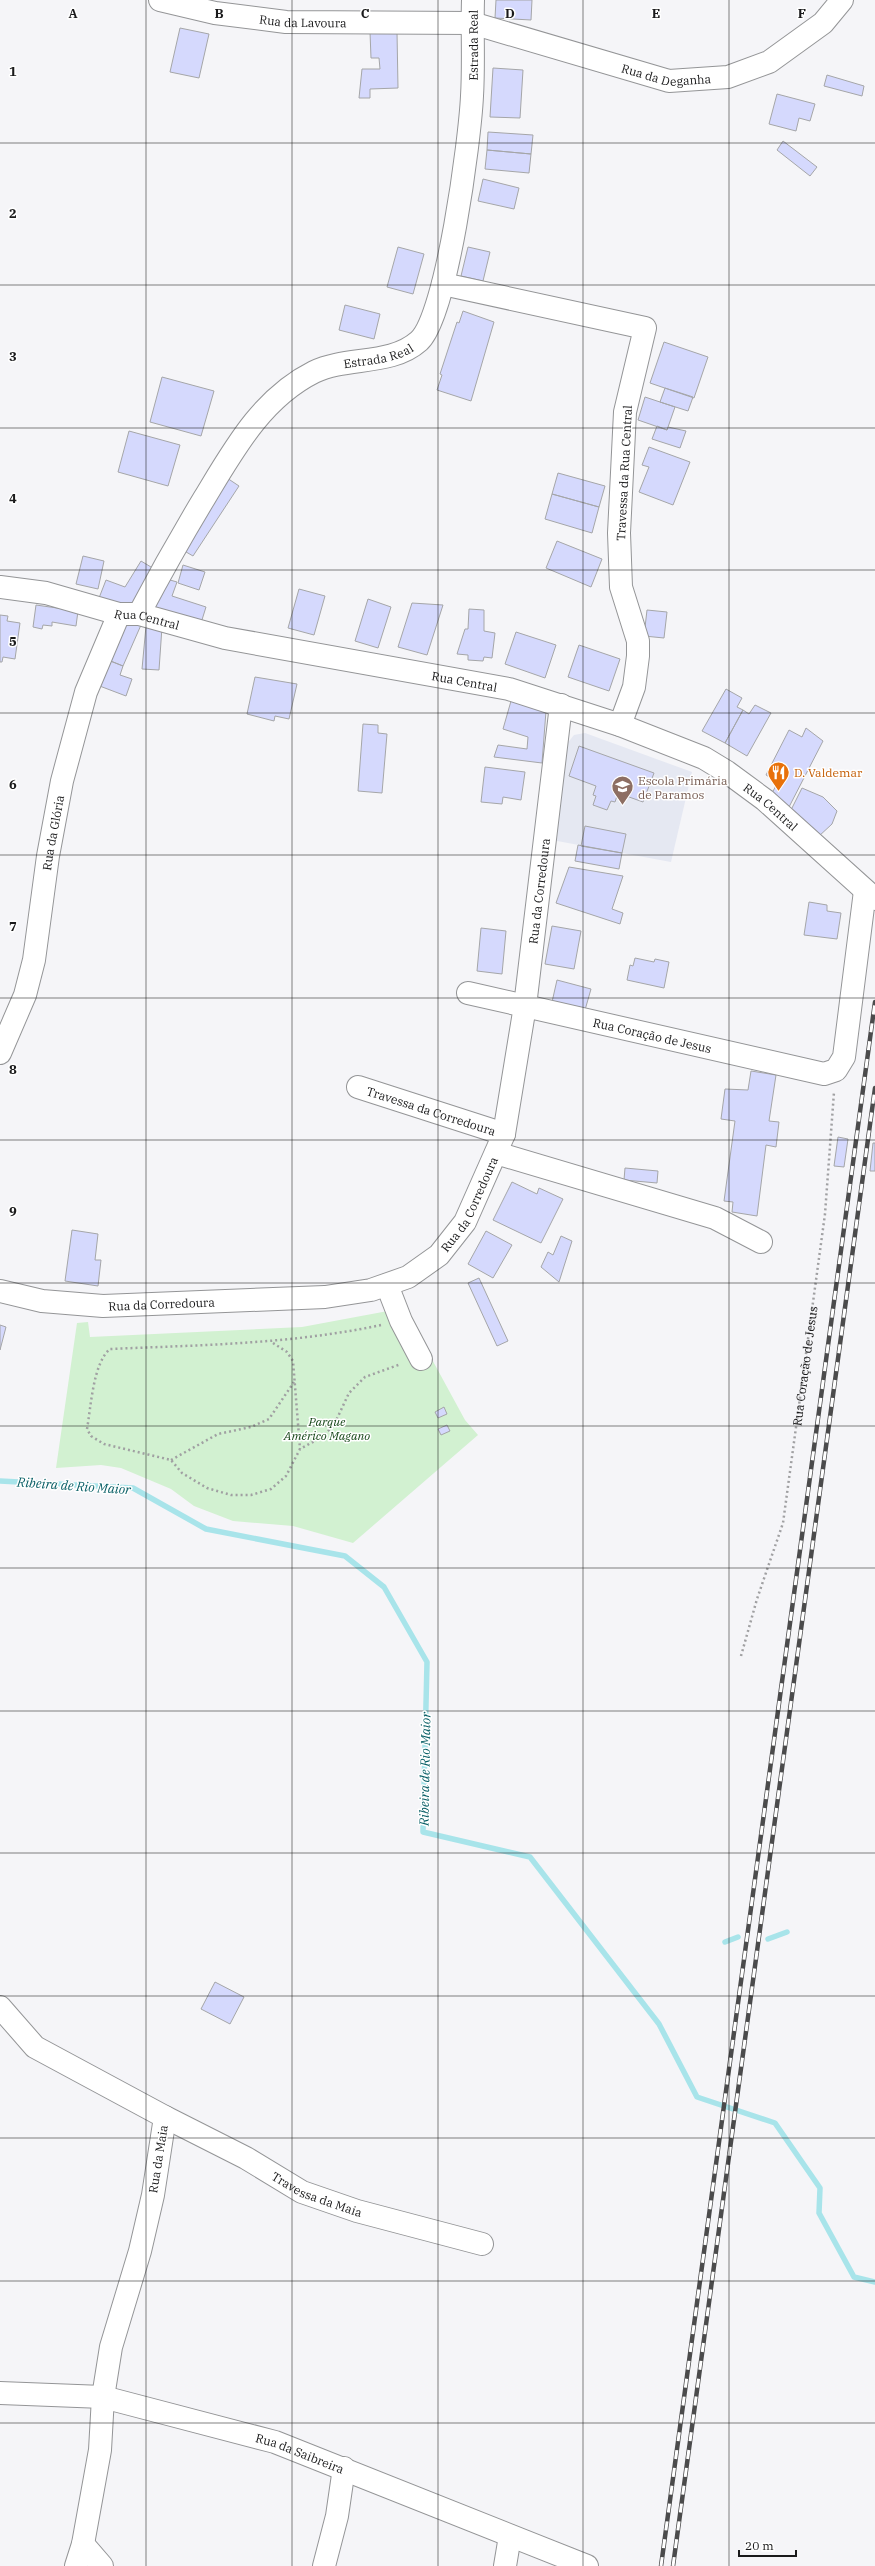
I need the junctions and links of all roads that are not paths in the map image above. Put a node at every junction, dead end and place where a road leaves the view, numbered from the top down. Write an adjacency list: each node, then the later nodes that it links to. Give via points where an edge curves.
1 (160, 0): 4 (street, Rua da Lavoura, via 215,13 286,22)
2 (473, 0): 4 (street, Estrada Real)
3 (842, 0): 4 (street, Rua da Deganha, via 823,22 770,62 728,77 669,81)
4 (472, 23): 5 (street, Estrada Real, via 472,95 463,185)
5 (443, 284): 7 (street, Estrada Real, via 432,322 420,340 397,355 340,364 315,372 284,390 257,418 231,454 167,559); 9 (street, Travessa da Rua Central, via 645,328 625,412 619,533 621,587 638,641 638,656 634,686)
6 (0, 587): 7 (street, Rua Central, via 46,593)
7 (129, 614): 8 (street, Rua Central, via 225,638 509,689); 13 (street, Rua da Glória, via 86,692 62,781 48,856 34,960 25,995)
8 (561, 705): 9 (street, Rua Central); 12 (street, Rua da Corredoura)
9 (620, 725): 10 (street, Rua Central, via 704,758 728,772 765,800)
10 (870, 895): 12 (street, Rua Coração de Jesus, via 844,1057 836,1070 824,1074)
11 (468, 993): 12 (street, Rua Coração de Jesus)
12 (525, 1006): 15 (street, Rua da Corredoura)
13 (0, 1053)
14 (358, 1087): 15 (street, Travessa da Corredoura)
15 (500, 1143): 16 (street, Travessa da Corredoura, via 715,1218); 17 (street, Rua da Corredoura, via 465,1222 439,1256 408,1278)
16 (761, 1242)
17 (387, 1285): 18 (street, Rua da Corredoura, via 325,1297 104,1306 42,1301); 19 (street, via 401,1321)
18 (0, 1291)
19 (421, 1359)
20 (0, 2007): 21 (street, Rua da Maia, via 35,2047)
21 (165, 2117): 22 (street, Travessa da Maia, via 246,2158 302,2192 357,2211); 24 (street, Rua da Maia, via 153,2195 140,2251 111,2347)
22 (482, 2244)
23 (0, 2393): 24 (street, Rua da Saibreira)
24 (103, 2397): 25 (street, Rua da Saibreira, via 275,2442); 27 (street, Rua da Maia, via 100,2450)
25 (344, 2468): 26 (street, Rua da Saibreira); 30 (street, via 337,2516)
26 (510, 2536): 31 (street); 32 (street, Rua da Saibreira)
27 (83, 2544): 28 (street, Rua da Maia); 29 (street)
28 (76, 2566)
29 (102, 2566)
30 (324, 2566)
31 (505, 2566)
32 (587, 2566)

